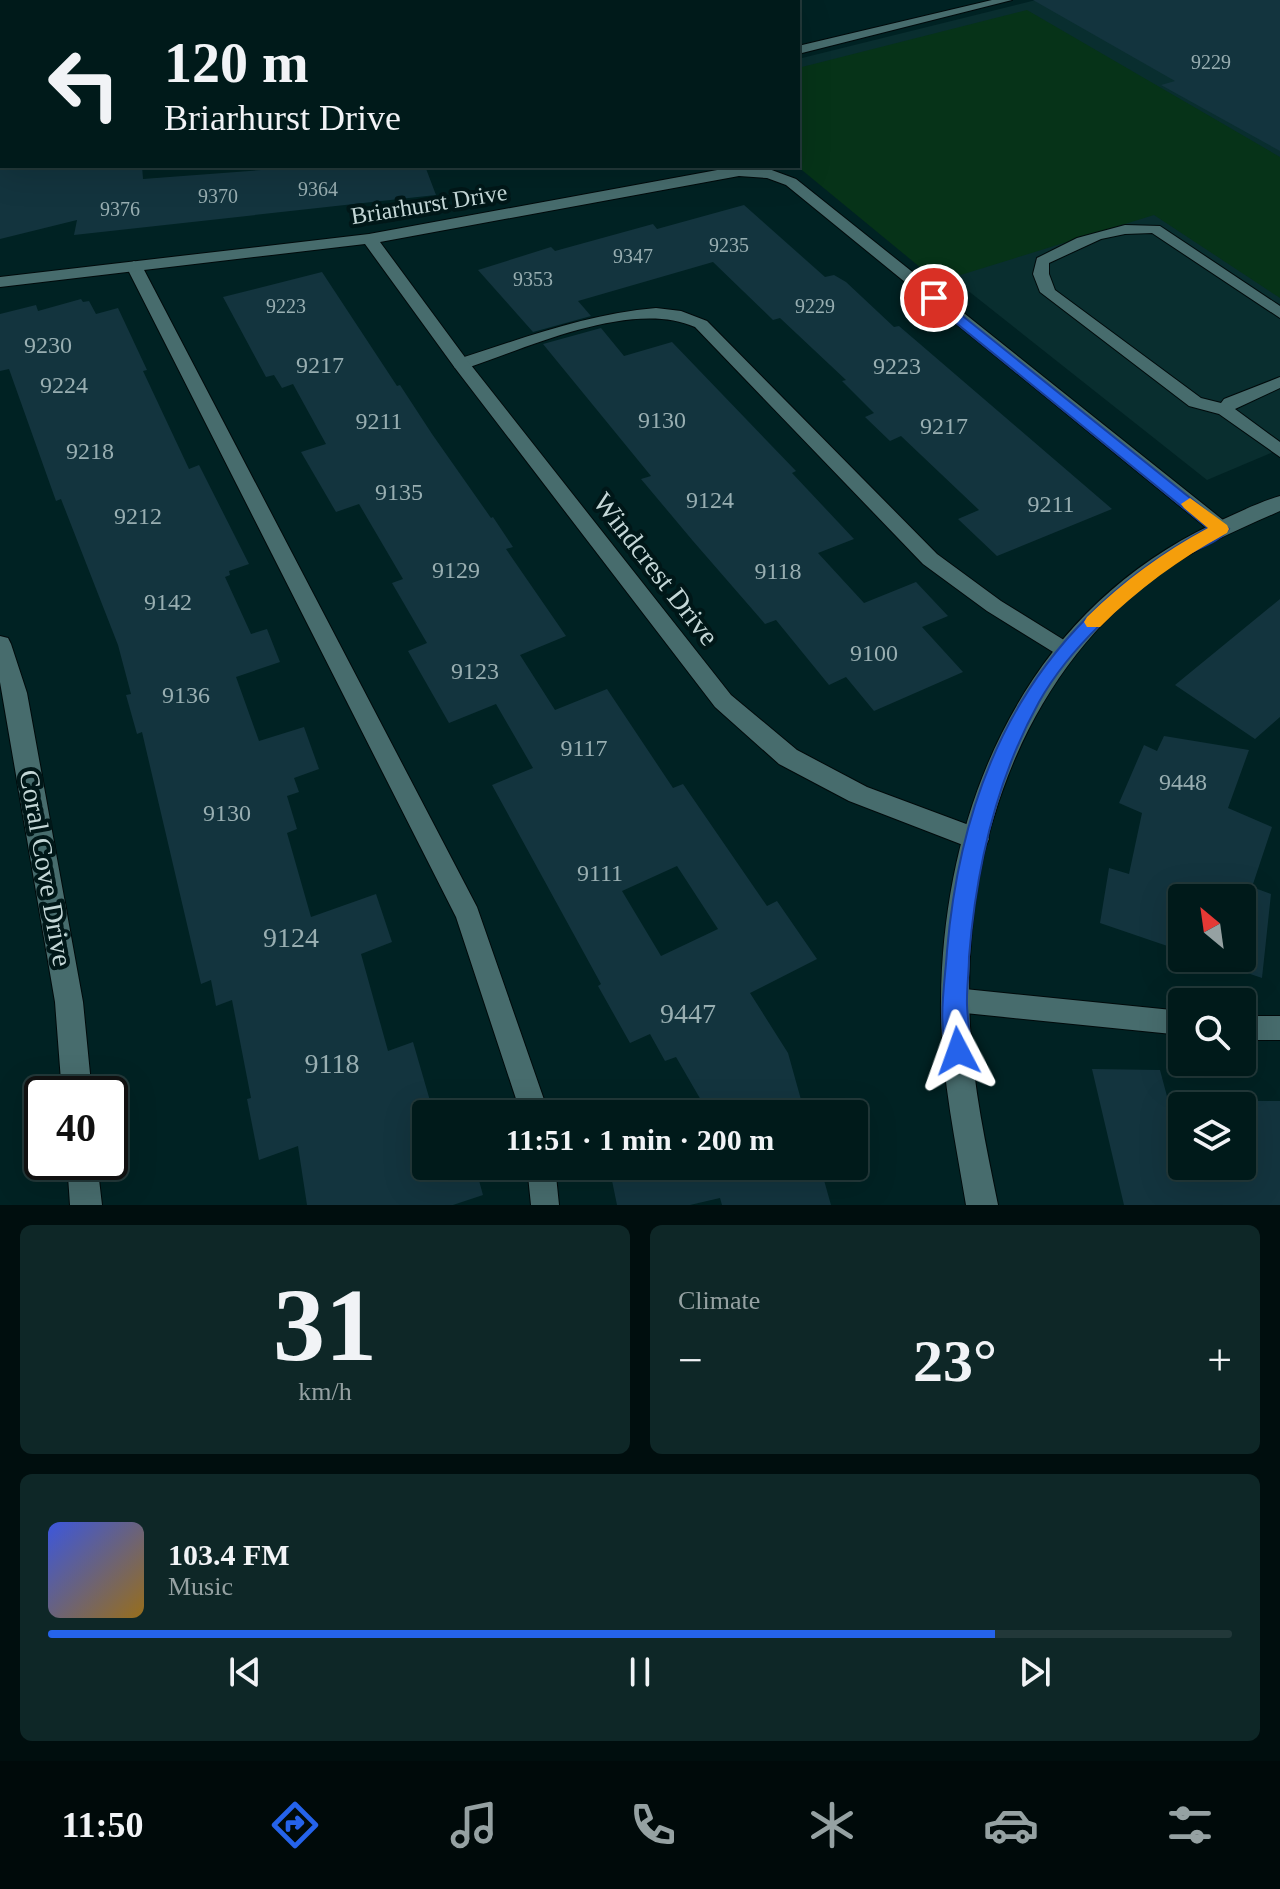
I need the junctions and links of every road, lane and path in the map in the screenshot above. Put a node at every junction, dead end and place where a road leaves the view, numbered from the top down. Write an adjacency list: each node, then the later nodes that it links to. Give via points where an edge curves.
1 (1006, 0): 2 (lane)
2 (800, 50)
3 (369, 239): 4 (street, Briarhurst Drive); 7 (street, Windcrest Drive); 12 (street, Briarhurst Drive, via 739,171 769,174 791,182)
4 (134, 266): 5 (street, Briarhurst Drive); 21 (lane, via 468,915)
5 (0, 282)
6 (1280, 313): 9 (lane, via 1155,229 1106,233 1042,261 1048,292 1195,402)
7 (461, 364): 14 (lane, via 612,318 678,315 701,324 930,559); 15 (street, Windcrest Drive, via 723,701 788,757 858,794)
8 (1280, 382): 9 (lane)
9 (1225, 410): 10 (lane)
10 (1280, 451)
11 (1280, 503): 12 (street)
12 (1221, 529): 14 (street, via 1175,554 1130,588)
13 (0, 644): 20 (street, Coral Cove Drive, via 15,693 67,986)
14 (1065, 650): 15 (street, via 1032,698 999,768)
15 (976, 839): 16 (street)
16 (955, 1000): 17 (lane); 26 (street, via 960,1076)
17 (1168, 1022)
18 (1256, 1028): 19 (lane)
19 (1280, 1028)
20 (75, 1076)
21 (530, 1100)
22 (84, 1180): 24 (street)
23 (542, 1180): 25 (lane)
24 (86, 1205)
25 (545, 1205)
26 (982, 1205)

